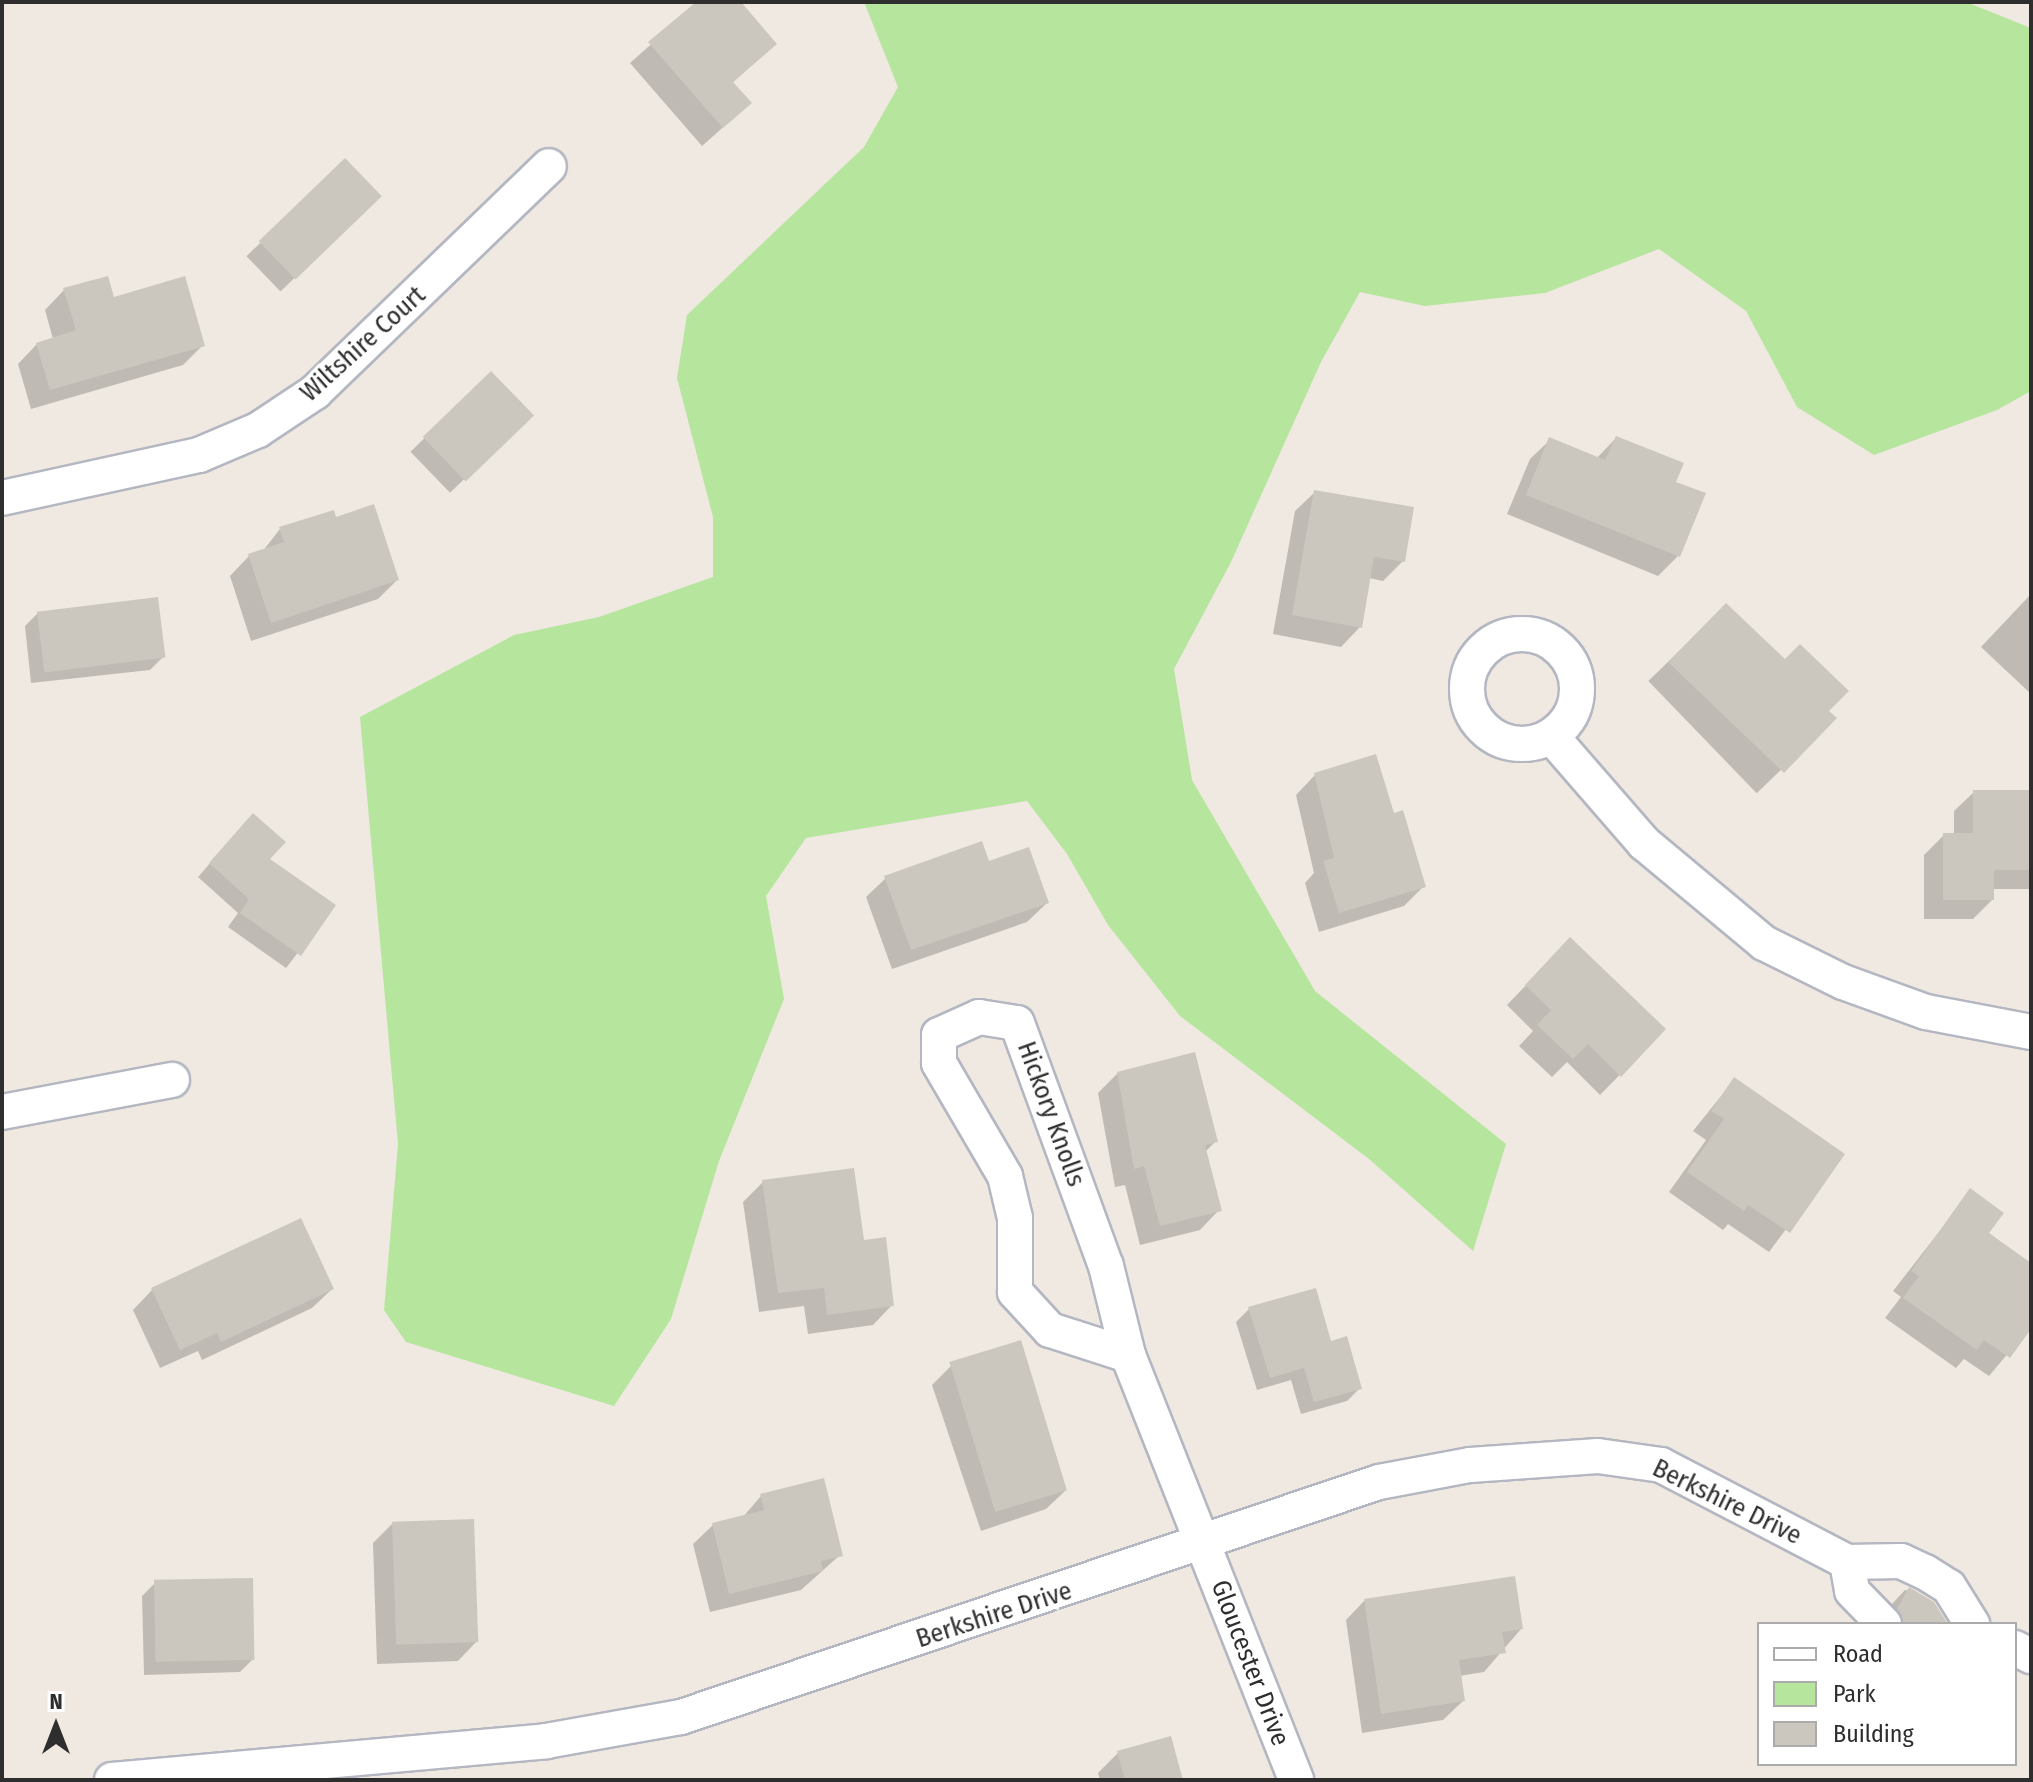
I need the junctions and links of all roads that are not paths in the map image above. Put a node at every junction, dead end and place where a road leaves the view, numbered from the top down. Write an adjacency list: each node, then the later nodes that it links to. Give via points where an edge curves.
1 (549, 166): 2 (street, Wiltshire Court, via 315,392 258,430 199,455)
2 (2, 498)
3 (1551, 736): 4 (street, via 1644,843 1764,943 1843,982 1926,1012)
4 (2031, 1032)
5 (172, 1080): 6 (street)
6 (2, 1112)
7 (1128, 1355): 7 (street, Hickory Knolls, via 1106,1266 1017,1023 979,1017 939,1035 939,1063 1005,1176 1015,1218 1015,1292 1050,1330); 8 (street, Hickory Knolls)
8 (1204, 1545): 9 (street, Berkshire Drive, via 1379,1482 1470,1465 1598,1456 1661,1465); 12 (street, Berkshire Drive, via 681,1717 516,1745); 13 (street, Gloucester Drive)
9 (1847, 1562): 10 (street, via 1852,1591); 11 (street, Berkshire Drive, via 1901,1561 1925,1572 1949,1587)
10 (1882, 1622)
11 (1971, 1622)
12 (112, 1780)
13 (1296, 1780)

